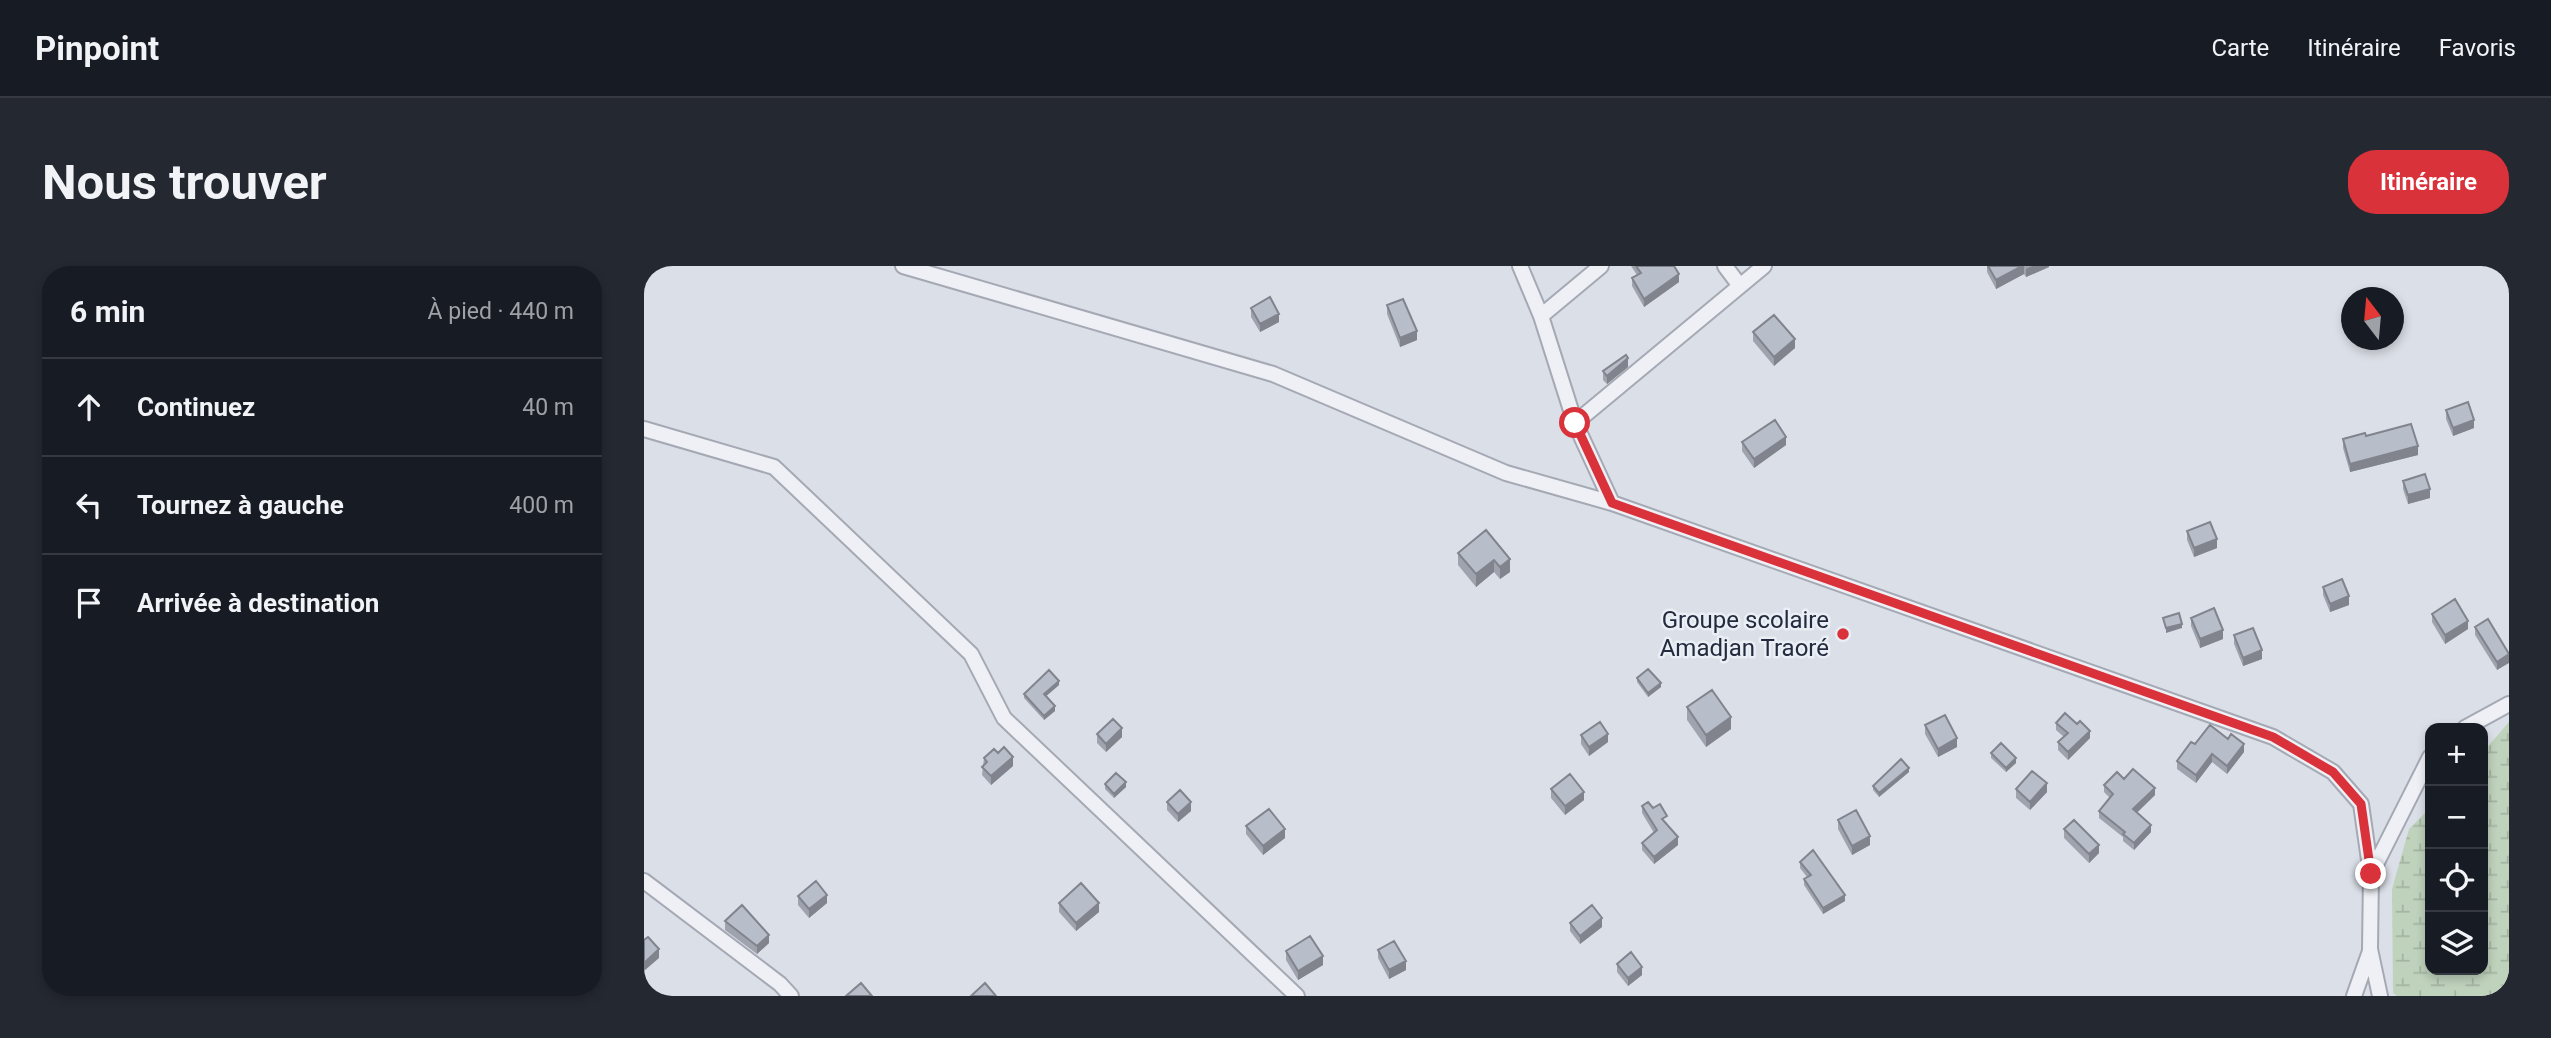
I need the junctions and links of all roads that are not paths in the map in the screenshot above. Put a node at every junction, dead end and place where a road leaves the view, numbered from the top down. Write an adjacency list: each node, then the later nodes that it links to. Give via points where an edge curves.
1 (903, 266): 10 (street, via 1273,374 1506,473)
2 (1520, 266): 7 (street)
3 (1601, 266): 7 (street)
4 (1725, 266): 6 (street)
5 (1764, 266): 6 (street)
6 (1740, 286): 8 (street)
7 (1541, 316): 8 (street)
8 (1575, 423): 10 (street)
9 (644, 429): 18 (street, via 774,467 971,654 1004,718)
10 (1612, 503): 14 (street, via 2273,737 2333,772 2361,804)
11 (2509, 705): 12 (street)
12 (2475, 723)
13 (2425, 767): 14 (street)
14 (2371, 874): 16 (street)
15 (644, 881): 17 (street)
16 (2370, 950): 19 (street); 20 (street)
17 (791, 996)
18 (1297, 996)
19 (2354, 996)
20 (2380, 996)

